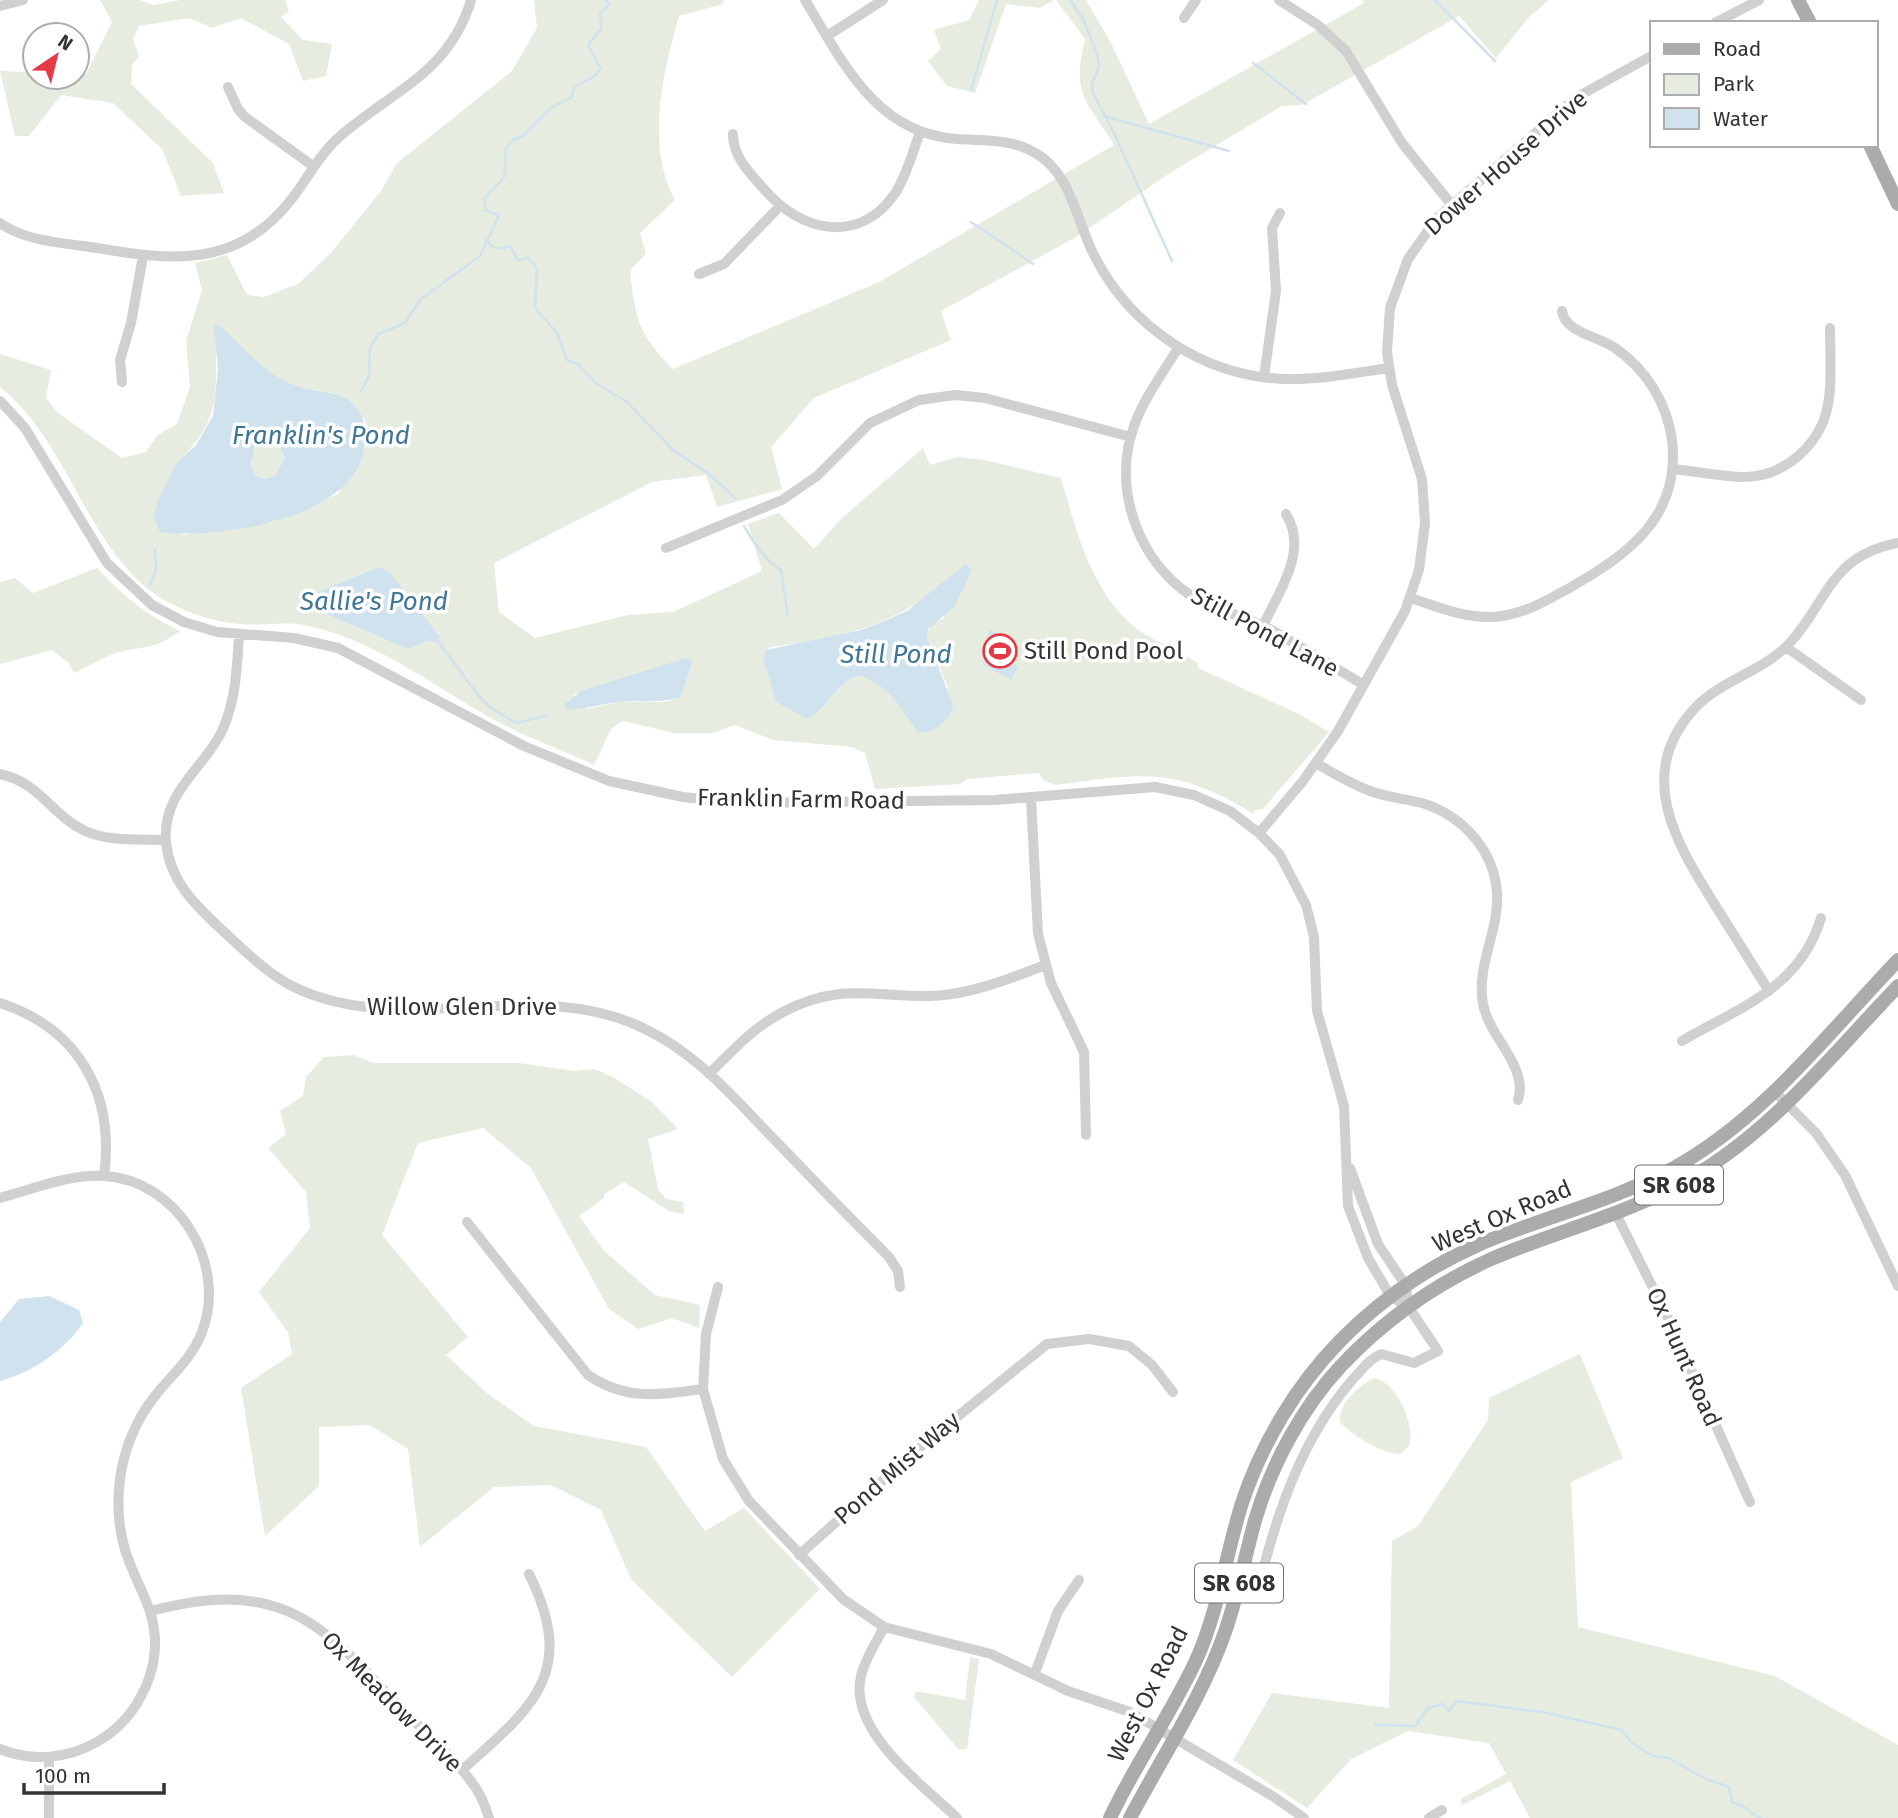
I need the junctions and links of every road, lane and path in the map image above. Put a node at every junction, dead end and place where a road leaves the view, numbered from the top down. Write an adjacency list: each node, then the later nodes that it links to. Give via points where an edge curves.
1 (23, 0): 9 (street)
2 (471, 0): 19 (street, via 458,33 438,62 339,138)
3 (804, 0): 13 (street)
4 (883, 0): 13 (street)
5 (1196, 0): 10 (street)
6 (1279, 0): 20 (street, via 1318,25 1346,51 1402,144)
7 (1759, 0): 11 (street)
8 (1798, 0): 12 (main road)
9 (0, 6)
10 (1184, 18)
11 (1719, 21)
12 (1809, 21)
13 (827, 36): 16 (street, via 870,100)
14 (1650, 57): 20 (street, Dower House Drive, via 1577,97)
15 (228, 87): 19 (street, via 245,117)
16 (920, 132): 22 (street, via 895,194 863,220 839,226 813,225); 29 (street, via 1010,142 1044,160 1068,188 1093,253 1115,291 1145,323)
17 (733, 134): 22 (street, via 740,161)
18 (1871, 147): 21 (main road)
19 (313, 166): 25 (street, via 279,214 234,245 193,257)
20 (1451, 204): 30 (street, Dower House Drive, via 1412,250 1395,288 1388,330)
21 (1898, 204)
22 (779, 207): 26 (street, via 724,264)
23 (1280, 213): 31 (street, via 1272,228 1276,291)
24 (0, 223): 25 (street, via 27,235)
25 (143, 256): 32 (street, via 120,360)
26 (699, 274)
27 (1562, 310): 35 (street, via 1571,327 1617,348 1648,380 1668,420)
28 (1830, 328): 35 (street, via 1827,413 1814,439 1795,459 1755,476)
29 (1178, 348): 31 (street, via 1217,366); 34 (street, Still Pond Lane)
30 (1389, 368): 31 (street, via 1303,379); 39 (street, Dower House Drive, via 1418,458 1425,501 1423,546)
31 (1264, 377)
32 (122, 382)
33 (0, 401): 41 (street, Franklin Farm Road, via 25,428 107,563 131,587 184,622)
34 (1130, 437): 38 (street, via 985,398 919,400 870,422 817,476 782,500); 40 (street, Still Pond Lane, via 1128,498 1137,530 1153,559 1191,596)
35 (1672, 469): 39 (street, via 1664,500 1639,541 1619,559 1539,605 1508,615 1476,617)
36 (1286, 514): 40 (street, via 1295,534 1295,555)
37 (1898, 543): 42 (street, via 1861,556 1835,576)
38 (666, 548)
39 (1411, 598): 43 (street, Dower House Drive)
40 (1263, 626): 43 (street, Still Pond Lane)
41 (239, 635): 47 (street, Franklin Farm Road, via 294,638 338,648 524,747 583,772 646,790 744,803); 49 (street, Willow Glen Drive, via 230,711 217,740 174,798)
42 (1786, 647): 44 (street); 54 (street, via 1696,708 1678,734 1665,777 1667,811 1678,846)
43 (1364, 685): 45 (street, Dower House Drive)
44 (1861, 700)
45 (1316, 763): 48 (street, Dower House Drive); 59 (street, via 1374,792 1436,808 1464,826 1483,849 1494,876 1497,907 1482,971 1483,1004 1493,1033 1519,1074)
46 (0, 774): 49 (street, via 35,789 84,830 111,838)
47 (1031, 798): 48 (street, Franklin Farm Road, via 1137,786 1174,790 1221,806); 52 (street, via 1038,934)
48 (1259, 833): 62 (street, Franklin Farm Road, via 1290,870 1310,916 1317,1011 1344,1106)
49 (166, 840): 57 (street, Willow Glen Drive, via 172,869 188,897 260,964 294,987 335,1002 378,1009 551,1006 600,1012 661,1037)
50 (1821, 918): 54 (street, via 1801,962)
51 (1898, 960): 58 (main road, West Ox Road / SR 608)
52 (1045, 965): 57 (street, via 950,994 860,991 818,998 765,1023); 61 (street, via 1084,1052)
53 (1898, 986): 60 (main road, West Ox Road / SR 608)
54 (1769, 991): 56 (street)
55 (0, 1003): 63 (street, via 47,1025 82,1061 103,1111)
56 (1682, 1041)
57 (709, 1074): 70 (street, Willow Glen Drive, via 889,1257 898,1271)
58 (1774, 1091): 60 (street); 67 (main road, West Ox Road / SR 608, via 1732,1129 1673,1168 1473,1248)
59 (1518, 1100)
60 (1787, 1103): 65 (main road, West Ox Road / SR 608, via 1708,1168); 68 (street, via 1816,1133 1845,1175)
61 (1086, 1135)
62 (1348, 1163): 67 (street, Franklin Farm Road, via 1378,1244); 71 (street, Franklin Farm Road, via 1352,1220)
63 (104, 1176): 64 (street); 80 (street, via 140,1185 173,1208 200,1246 209,1281 209,1305 198,1341 144,1411 122,1467 118,1510 122,1537)
64 (0, 1198)
65 (1615, 1212): 72 (main road, West Ox Road / SR 608, via 1492,1259); 75 (street, Ox Hunt Road, via 1668,1318)
66 (467, 1222): 73 (street, via 588,1375 632,1395)
67 (1406, 1286): 71 (main road, West Ox Road / SR 608); 72 (street, Franklin Farm Road)
68 (1898, 1286)
69 (718, 1287): 73 (street, via 706,1334)
70 (900, 1287)
71 (1391, 1297): 72 (street); 83 (main road, West Ox Road / SR 608, via 1327,1355 1276,1428 1242,1505 1198,1654)
72 (1408, 1306): 78 (street, via 1438,1351 1414,1363 1391,1354 1376,1356 1339,1397 1312,1437 1278,1512); 84 (main road, West Ox Road / SR 608, via 1338,1370 1286,1445 1256,1516 1222,1641)
73 (703, 1389): 76 (street, via 723,1459 735,1480)
74 (1173, 1392): 76 (street, Pond Mist Way, via 1153,1365 1129,1346 1088,1339 1047,1344)
75 (1749, 1502)
76 (799, 1555): 81 (street, via 843,1599)
77 (529, 1574): 87 (street, via 549,1632 542,1684 523,1714)
78 (1261, 1578)
79 (1079, 1580): 82 (street, via 1058,1611)
80 (149, 1611): 86 (street, via 155,1642 152,1665 135,1708 113,1732 94,1744); 87 (street, Ox Meadow Drive, via 224,1599 267,1604 300,1617 336,1643)
81 (884, 1628): 82 (street, via 991,1654); 91 (street, via 861,1675 860,1705 877,1738)
82 (1035, 1673): 83 (street)
83 (1159, 1728): 84 (street); 92 (main road, West Ox Road / SR 608)
84 (1174, 1738): 93 (main road, West Ox Road / SR 608); 94 (street)
85 (0, 1749): 86 (street)
86 (48, 1757): 89 (street)
87 (462, 1770): 90 (street, Ox Meadow Drive, via 478,1791)
88 (1442, 1810): 95 (street)
89 (49, 1818)
90 (489, 1818)
91 (957, 1818)
92 (1110, 1818)
93 (1130, 1818)
94 (1304, 1818)
95 (1429, 1818)

